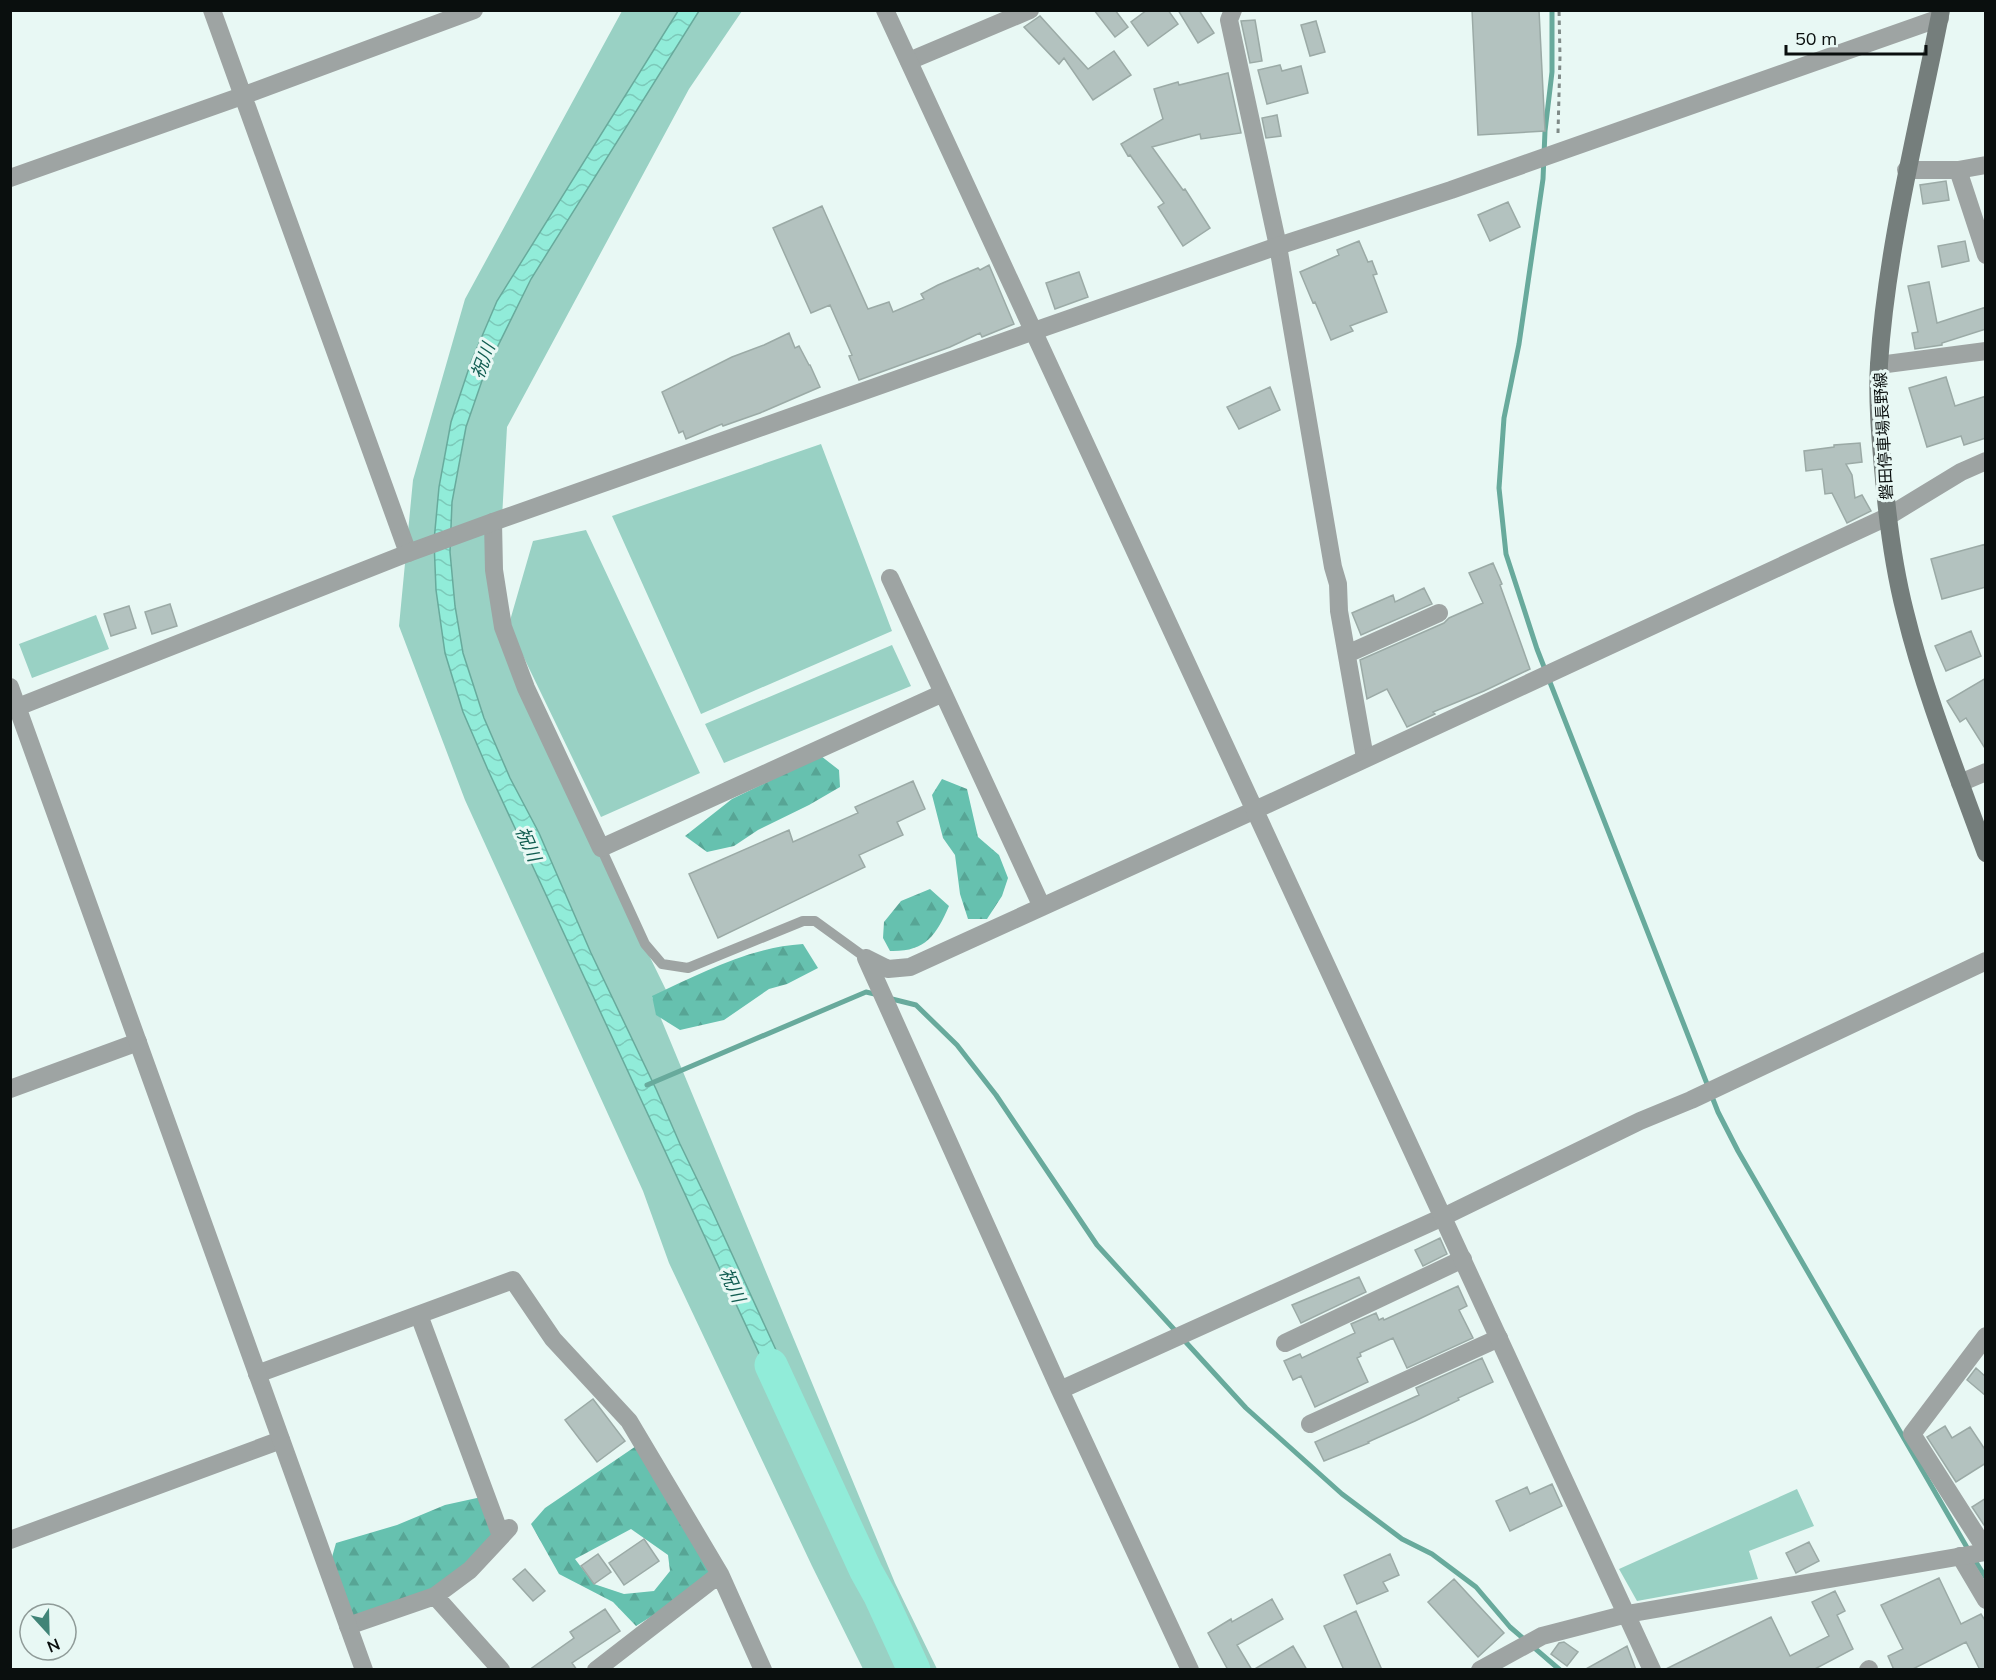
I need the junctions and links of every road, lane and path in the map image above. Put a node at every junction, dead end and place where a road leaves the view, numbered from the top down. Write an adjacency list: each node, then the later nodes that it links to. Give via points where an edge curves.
1 (212, 10): 9 (street)
2 (474, 10): 9 (street)
3 (885, 10): 8 (street)
4 (1030, 10): 8 (street)
5 (1233, 10): 15 (street, via 1229,20)
6 (1558, 10): 10 (path)
7 (1933, 15): 10 (street); 12 (main road, 磐田停車場長野線)
8 (909, 61): 17 (street)
9 (242, 96): 14 (street); 23 (street)
10 (1558, 152): 15 (street)
11 (1986, 165): 13 (street)
12 (1906, 170): 13 (street); 19 (main road, 磐田停車場長野線, via 1885,298)
13 (1958, 170): 16 (street)
14 (10, 178)
15 (1278, 246): 17 (street); 26 (street)
16 (1986, 255)
17 (1034, 331): 22 (street); 33 (street)
18 (1986, 351): 19 (street)
19 (1879, 365): 21 (main road, 磐田停車場長野線, via 1878,405)
20 (1986, 461): 21 (street)
21 (1887, 517): 30 (street); 32 (main road, 磐田停車場長野線, via 1905,611 1922,673)
22 (493, 522): 23 (street); 34 (street, via 494,570 503,627 526,688)
23 (408, 553): 29 (street)
24 (890, 578): 28 (street)
25 (1439, 613): 26 (street)
26 (1347, 654): 30 (street)
27 (10, 687): 29 (street)
28 (943, 693): 34 (street); 36 (street)
29 (14, 709): 39 (street)
30 (1365, 758): 33 (street)
31 (1986, 772): 32 (street)
32 (1960, 783): 35 (main road, 磐田停車場長野線)
33 (1255, 810): 36 (street); 41 (street)
34 (601, 848): 37 (lane, via 645,944 662,964 687,968 803,921 815,921)
35 (1986, 853)
36 (1042, 907): 37 (street, via 910,967 888,969)
37 (866, 958): 48 (street)
38 (1986, 961): 41 (street)
39 (138, 1042): 40 (street); 47 (street)
40 (10, 1089)
41 (1443, 1217): 42 (street); 48 (street)
42 (1463, 1259): 45 (street); 46 (street)
43 (419, 1315): 47 (street); 54 (street, via 513,1280 553,1339 629,1420); 55 (street, via 505,1532 470,1570)
44 (1986, 1336): 52 (street, via 1912,1434)
45 (1499, 1338): 49 (street); 57 (street)
46 (1285, 1343)
47 (257, 1374): 50 (street)
48 (1060, 1390): 63 (street)
49 (1310, 1425)
50 (281, 1440): 51 (street); 58 (street)
51 (10, 1540)
52 (1986, 1551): 53 (street)
53 (1960, 1556): 56 (street); 57 (street)
54 (720, 1574): 61 (street); 62 (street)
55 (435, 1596): 58 (street); 60 (street)
56 (1986, 1600)
57 (1627, 1614): 64 (street, via 1542,1636); 65 (street)
58 (348, 1626): 59 (street)
59 (364, 1670)
60 (501, 1670)
61 (596, 1670)
62 (763, 1670)
63 (1190, 1670)
64 (1480, 1670)
65 (1652, 1670)

